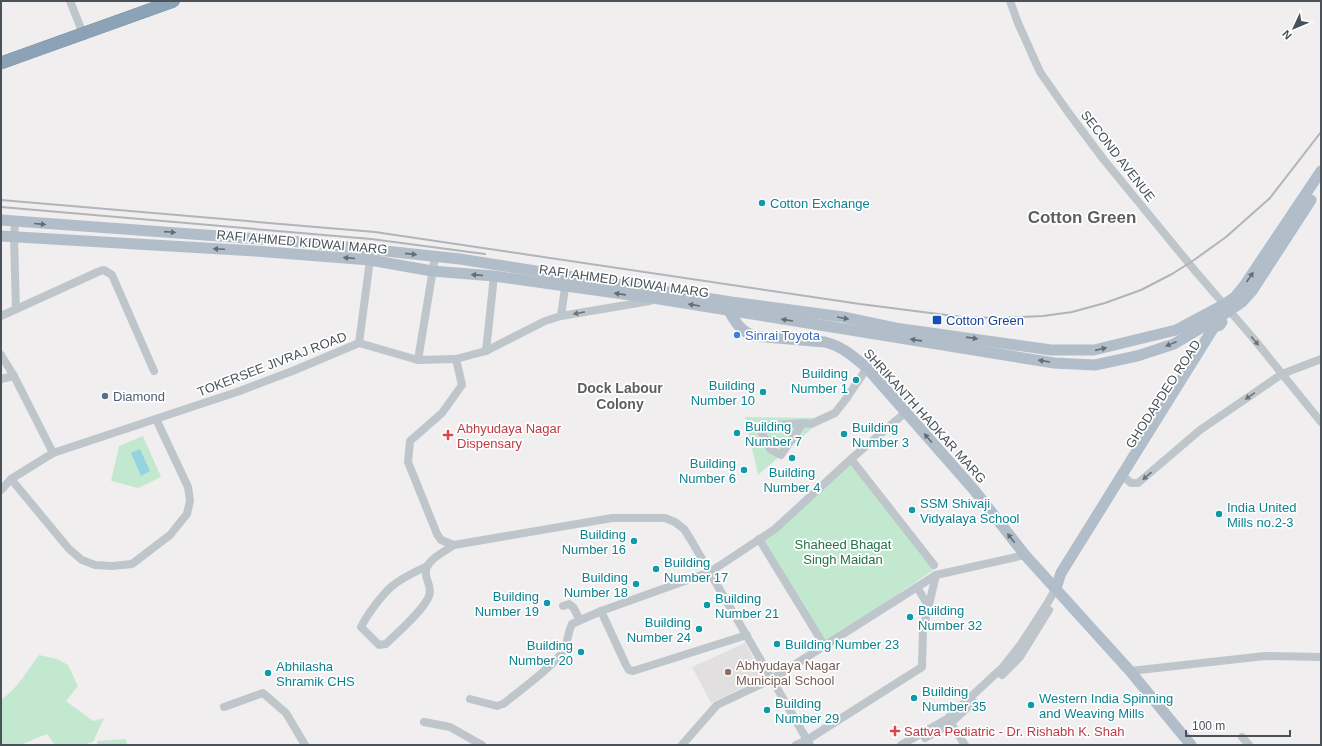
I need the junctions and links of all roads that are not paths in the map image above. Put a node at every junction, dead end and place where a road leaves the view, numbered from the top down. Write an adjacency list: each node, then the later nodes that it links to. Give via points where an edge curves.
1 (70, 1): 6 (street)
2 (157, 1): 6 (street); 7 (highway)
3 (174, 1): 8 (highway, bridge)
4 (182, 1): 6 (street)
5 (1010, 1): 26 (street, SECOND AVENUE, via 1040,72 1068,112 1104,160)
6 (83, 33): 7 (street); 8 (street)
7 (1, 57)
8 (1, 64)
9 (1321, 171): 26 (main road, one-way to 9, via 1244,286)
10 (1321, 185): 26 (main road, via 1252,291 1242,302)
11 (1, 220): 12 (main road, RAFI AHMED KIDWAI MARG)
12 (15, 221): 14 (street); 15 (main road, RAFI AHMED KIDWAI MARG, one-way to 15)
13 (1, 236): 14 (main road, RAFI AHMED KIDWAI MARG)
14 (14, 236): 17 (main road, RAFI AHMED KIDWAI MARG, one-way to 14); 27 (street)
15 (256, 239): 16 (main road, RAFI AHMED KIDWAI MARG); 17 (main road)
16 (302, 242): 18 (main road); 19 (main road, RAFI AHMED KIDWAI MARG, one-way to 19)
17 (255, 251): 18 (main road, RAFI AHMED KIDWAI MARG)
18 (301, 254): 20 (main road, RAFI AHMED KIDWAI MARG, one-way to 18)
19 (434, 256): 21 (street); 23 (main road, RAFI AHMED KIDWAI MARG)
20 (370, 260): 21 (main road, RAFI AHMED KIDWAI MARG); 31 (street)
21 (432, 271): 22 (main road, RAFI AHMED KIDWAI MARG, one-way to 21); 36 (street)
22 (494, 276): 23 (main road, RAFI AHMED KIDWAI MARG); 32 (street)
23 (566, 281): 24 (main road, RAFI AHMED KIDWAI MARG, one-way to 23); 25 (main road, RAFI AHMED KIDWAI MARG); 30 (street)
24 (659, 299): 28 (main road, RAFI AHMED KIDWAI MARG, one-way to 24); 30 (street, TOKERSEE JIVRAJ ROAD, one-way to 30)
25 (722, 300): 26 (main road, RAFI AHMED KIDWAI MARG, one-way to 26, via 1050,350 1094,350 1176,330); 28 (main road, SHRIKANTH HADKAR MARG)
26 (1226, 308): 28 (main road, RAFI AHMED KIDWAI MARG, one-way to 28, via 1174,344 1137,356 1095,365 1054,363); 39 (street, SECOND AVENUE, one-way to 39); 48 (main road, GHODAPDEO ROAD, via 1220,324 1214,327)
27 (16, 309): 29 (street); 38 (street, via 104,270 112,275)
28 (728, 310): 37 (main road, SHRIKANTH HADKAR MARG, via 747,334 832,343 850,353)
29 (1, 316)
30 (561, 316): 32 (street, TOKERSEE JIVRAJ ROAD, via 545,321)
31 (359, 344): 36 (street, TOKERSEE JIVRAJ ROAD); 43 (street, TOKERSEE JIVRAJ ROAD, via 237,392)
32 (486, 351): 34 (street, TOKERSEE JIVRAJ ROAD)
33 (1, 355): 40 (street)
34 (456, 359): 36 (street, TOKERSEE JIVRAJ ROAD); 52 (street, via 462,385 442,413 410,440 408,462 437,534 441,540)
35 (1321, 359): 39 (street)
36 (418, 360)
37 (867, 368): 42 (main road, SHRIKANTH HADKAR MARG); 45 (street, via 835,413 811,424)
38 (154, 371)
39 (1282, 374): 44 (street, SECOND AVENUE); 48 (street, one-way to 48, via 1200,430 1142,481 1135,484)
40 (14, 376): 41 (street); 46 (street)
41 (1, 379)
42 (906, 412): 47 (street); 53 (main road, SHRIKANTH HADKAR MARG, one-way to 42, via 975,491)
43 (156, 419): 46 (street, TOKERSEE JIVRAJ ROAD); 49 (street, via 188,487 190,501 187,514 170,535 132,564 95,565 82,560 69,549)
44 (1321, 422)
45 (803, 423): 45 (street, via 781,455 770,449 762,433 764,426)
46 (53, 453): 49 (street, TOKERSEE JIVRAJ ROAD)
47 (851, 459): 51 (street, via 775,529); 54 (street)
48 (1124, 477): 59 (main road, GHODAPDEO ROAD, via 1061,574)
49 (11, 479): 50 (street, TOKERSEE JIVRAJ ROAD)
50 (1, 490)
51 (759, 539): 56 (street); 65 (street)
52 (454, 546): 55 (street); 56 (street, via 612,518 666,518 684,529)
53 (1024, 555): 57 (street); 59 (main road, SHRIKANTH HADKAR MARG)
54 (934, 565)
55 (427, 566): 55 (street, via 425,575 430,589 423,605 386,644 379,645 362,627 366,617 391,587)
56 (710, 572): 62 (street); 64 (street)
57 (936, 575): 58 (street); 61 (street)
58 (917, 587): 61 (street); 65 (street)
59 (1058, 590): 67 (main road, SHRIKANTH HADKAR MARG); 71 (street, via 1003,667)
60 (563, 606): 63 (street, via 569,604 573,607)
61 (929, 607): 74 (street, via 922,630 922,668)
62 (601, 611): 63 (street); 64 (street, via 626,665 633,671)
63 (580, 620): 69 (street, via 572,624 565,648 556,661 503,704 497,706)
64 (747, 635): 68 (street)
65 (824, 644): 68 (street)
66 (1321, 657): 67 (street, via 1264,656)
67 (1130, 671): 75 (main road, SHRIKANTH HADKAR MARG)
68 (772, 679): 74 (street); 78 (street, via 717,705)
69 (470, 699)
70 (224, 707): 76 (street, via 263,693 286,713)
71 (949, 721): 80 (street); 81 (street); 82 (street)
72 (424, 722): 77 (street, via 450,727)
73 (1242, 737): 83 (street)
74 (809, 743): 79 (street)
75 (1188, 744)
76 (306, 745)
77 (482, 745)
78 (682, 745)
79 (796, 745)
80 (901, 745)
81 (911, 745)
82 (965, 745)
83 (1249, 745)

